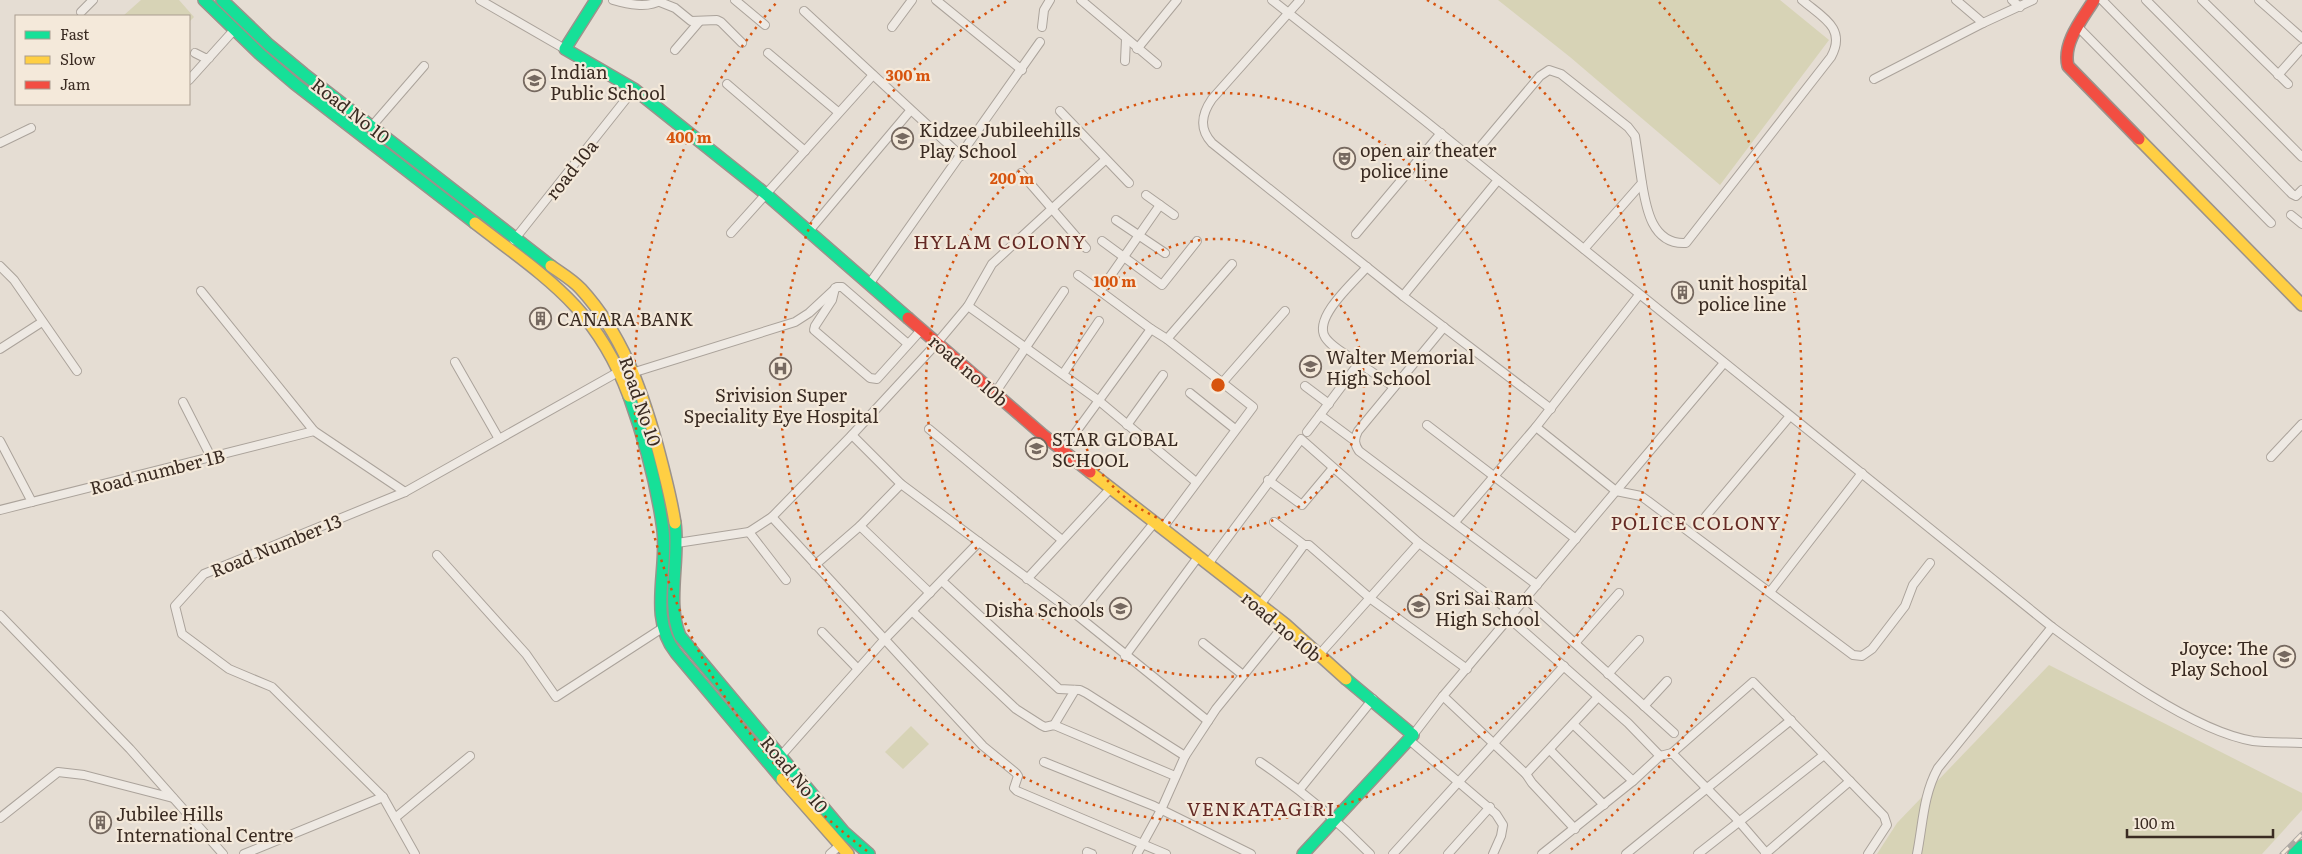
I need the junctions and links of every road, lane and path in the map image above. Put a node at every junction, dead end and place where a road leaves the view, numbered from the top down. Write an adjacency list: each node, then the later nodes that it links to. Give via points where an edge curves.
1 (93, 0): 28 (street)
2 (204, 0): 36 (main road, Road No 10)
3 (222, 0): 62 (main road, Road No 10, via 269,45)
4 (480, 0): 42 (street)
5 (596, 0): 42 (main road)
6 (613, 0): 24 (street, via 635,5)
7 (735, 0): 32 (street)
8 (912, 0): 33 (street)
9 (936, 0): 51 (street)
10 (1050, 0): 34 (street, via 1044,10)
11 (1081, 0): 38 (street)
12 (1177, 0): 43 (street)
13 (1272, 0): 29 (street)
14 (1300, 0): 29 (street)
15 (1802, 0): 74 (street, via 1836,31 1836,47 1686,243 1670,240 1654,226 1647,214)
16 (1956, 0): 31 (street)
17 (2012, 0): 26 (street)
18 (2034, 0): 26 (street)
19 (2094, 0): 35 (main road)
20 (2102, 0): 75 (street, via 2292,194 2296,196)
21 (2146, 0): 68 (street)
22 (2215, 0): 25 (street)
23 (2258, 0): 37 (street)
24 (660, 1): 30 (street, via 691,21)
25 (2205, 3): 53 (street)
26 (2020, 7): 31 (street)
27 (804, 11): 52 (street)
28 (82, 12)
29 (1290, 14): 64 (street); 99 (street, via 1212,100 1203,117 1205,135)
30 (699, 22): 40 (street, via 721,22); 44 (street)
31 (1983, 23): 55 (street)
32 (765, 25)
33 (892, 27)
34 (1042, 27)
35 (2078, 27): 83 (street); 108 (main road, via 2066,49 2068,66)
36 (234, 30): 47 (street); 92 (main road, Road No 10, via 296,84)
37 (2302, 38)
38 (1126, 39): 43 (street); 48 (street)
39 (1040, 42): 51 (street)
40 (742, 43)
41 (2302, 48): 53 (street)
42 (565, 49): 58 (main road, road no 10b)
43 (1137, 49): 49 (street)
44 (675, 50)
45 (195, 53): 47 (street)
46 (768, 53): 61 (street)
47 (209, 58): 54 (street)
48 (1125, 61)
49 (1157, 64)
50 (424, 66): 62 (street)
51 (1022, 70): 67 (street)
52 (873, 75): 59 (street); 61 (street)
53 (2278, 75): 57 (street)
54 (190, 79)
55 (1874, 79)
56 (727, 84): 66 (street)
57 (2288, 84)
58 (634, 89): 76 (main road, road no 10b); 89 (street, road 10a)
59 (910, 111): 67 (street); 85 (street)
60 (1060, 111): 70 (street)
61 (838, 112): 66 (street)
62 (372, 126): 89 (main road, Road No 10)
63 (31, 128): 65 (street)
64 (1441, 133): 69 (street); 87 (street)
65 (0, 143)
66 (805, 151): 76 (street)
67 (961, 156): 101 (street)
68 (2302, 157)
69 (1471, 158): 72 (street); 74 (street, via 1540,76 1550,70 1561,74 1632,132)
70 (1105, 160): 73 (street); 79 (street)
71 (1021, 173): 79 (street)
72 (1498, 180): 94 (street); 107 (street)
73 (1130, 183)
74 (1642, 183): 94 (street)
75 (2302, 190)
76 (767, 194): 85 (main road, road no 10b); 86 (street)
77 (1146, 195): 78 (street)
78 (1160, 205): 80 (street); 88 (street)
79 (1051, 209): 93 (street); 109 (street, via 992,264)
80 (1174, 215)
81 (2291, 215): 84 (street)
82 (1116, 220): 88 (street)
83 (2271, 223)
84 (2302, 224)
85 (810, 231): 101 (main road, road no 10b)
86 (731, 233)
87 (1356, 234)
88 (1139, 236): 95 (street); 96 (street)
89 (516, 237): 92 (street, road 10a); 126 (main road, Road No 10, via 580,288 619,339)
90 (1102, 241): 96 (street)
91 (1197, 241): 96 (street, via 1162,286)
92 (508, 248): 125 (main road, Road No 10, via 570,298 592,322)
93 (1086, 248)
94 (1584, 250): 106 (street)
95 (1165, 253)
96 (1124, 258): 103 (street)
97 (1232, 264): 116 (street)
98 (0, 266): 112 (street, via 14,280)
99 (1367, 267): 107 (street); 122 (street, via 1330,309 1323,325 1330,342)
100 (1078, 275): 103 (street)
101 (870, 283): 115 (main road, road no 10b)
102 (835, 288): 118 (street, via 842,287); 118 (street, via 832,300 814,330 870,378 877,379); 126 (street, via 795,322)
103 (1100, 290): 114 (street)
104 (1064, 291): 119 (street)
105 (201, 292): 146 (street)
106 (1639, 295): 123 (street); 137 (street)
107 (1403, 296): 113 (street)
108 (2302, 305)
109 (968, 306): 117 (street); 119 (street)
110 (1285, 312): 129 (street)
111 (1099, 321): 127 (street)
112 (42, 322): 120 (street); 124 (street)
113 (1444, 327): 131 (street); 137 (street)
114 (1151, 329): 116 (street); 134 (street)
115 (922, 330): 117 (main road, road no 10b); 118 (street)
116 (1167, 339): 129 (street)
117 (937, 343): 132 (main road, road no 10b); 148 (street)
118 (908, 344)
119 (1026, 348): 127 (street); 132 (street)
120 (0, 349)
121 (455, 362): 149 (street)
122 (1359, 363): 131 (street); 136 (street)
123 (1724, 363): 139 (street); 162 (street)
124 (77, 371)
125 (620, 371): 149 (street, Road Number 13); 200 (main road, Road No 10, via 630,395 656,494 664,544)
126 (634, 372): 176 (main road, Road No 10, via 670,491)
127 (1063, 374): 134 (street)
128 (1163, 375): 141 (street)
129 (1222, 383): 144 (street, via 1252,407)
130 (1305, 386): 136 (street)
131 (1394, 387): 151 (street, via 1358,431)
132 (995, 393): 152 (main road, road no 10b)
133 (1190, 393): 144 (street)
134 (1098, 400): 141 (street); 152 (street)
135 (183, 402): 154 (street)
136 (1329, 404): 138 (street)
137 (1551, 409): 143 (street)
138 (1320, 415): 147 (street); 151 (street)
139 (1790, 416): 156 (street); 166 (street)
140 (2302, 424): 153 (street)
141 (1126, 425): 159 (street)
142 (1427, 425): 157 (street)
143 (1536, 428): 157 (street); 162 (street)
144 (1236, 429): 159 (street)
145 (929, 430): 174 (street)
146 (314, 431): 154 (street, Road number 1B); 163 (street)
147 (1307, 432)
148 (852, 435): 160 (street); 167 (street)
149 (499, 439): 163 (street, Road Number 13)
150 (0, 441): 164 (street)
151 (1355, 441): 169 (street, via 1359,451)
152 (1062, 450): 161 (main road, road no 10b)
153 (2271, 456)
154 (211, 457): 164 (street, Road number 1B)
155 (1333, 468): 158 (street, via 1302,506); 158 (street, via 1301,439); 177 (street)
156 (1862, 473): 188 (street); 199 (street)
157 (1494, 477): 169 (street); 173 (street)
158 (1268, 480): 182 (street)
159 (1196, 482): 171 (street)
160 (901, 484): 170 (street); 175 (street)
161 (1110, 489): 171 (main road, road no 10b); 174 (street)
162 (1616, 491): 173 (street); 188 (street, via 1641,496)
163 (405, 492): 244 (street, Road Number 13, via 204,574 175,606 182,634 229,669 272,687)
164 (32, 502): 165 (street, Road number 1B)
165 (0, 510)
166 (1706, 516)
167 (772, 517): 172 (street); 183 (street)
168 (1274, 522): 178 (street)
169 (1454, 522): 187 (street)
170 (860, 526): 183 (street); 189 (street)
171 (1158, 526): 180 (main road, road no 10b); 196 (street)
172 (749, 532): 176 (street); 185 (street)
173 (1576, 539): 187 (street)
174 (1062, 540): 184 (street)
175 (979, 542): 184 (street); 186 (street)
176 (677, 543): 233 (main road, Road No 10, via 675,609 678,631 690,650)
177 (1419, 543): 191 (street); 197 (street)
178 (1304, 545): 191 (street, via 1309,545); 193 (street)
179 (437, 555): 200 (street, via 526,654 556,697)
180 (1198, 557): 182 (main road, road no 10b); 206 (street)
181 (1930, 563): 188 (street, via 1913,585 1905,606 1872,649 1862,656 1853,656 1844,650)
182 (1208, 564): 193 (main road, road no 10b)
183 (815, 565): 202 (street)
184 (1027, 578): 196 (street)
185 (786, 580)
186 (942, 581): 189 (street); 214 (street, via 1056,687 1065,691)
187 (1537, 586): 192 (street)
188 (1770, 592)
189 (930, 593): 194 (street)
190 (1619, 593): 205 (street)
191 (1371, 598): 207 (street); 210 (street)
192 (1526, 599): 197 (street); 205 (street)
193 (1260, 605): 198 (main road, road no 10b)
194 (913, 612): 202 (street); 222 (street, via 1016,709 1041,725)
195 (0, 615): 245 (street)
196 (1078, 616): 206 (street)
197 (1512, 616): 208 (street); 210 (street)
198 (1285, 624): 207 (main road, road no 10b); 212 (street)
199 (2052, 626): 225 (street, via 2096,659 2172,707 2214,728 2253,741); 274 (street, via 1930,781)
200 (664, 627): 236 (main road, Road No 10, via 670,646)
201 (822, 632): 209 (street)
202 (884, 640): 209 (street); 254 (street, via 983,746 1016,773 1014,788 1017,791)
203 (1639, 640): 211 (street)
204 (1202, 643): 212 (street)
205 (1575, 643): 211 (street)
206 (1125, 656): 220 (street)
207 (1318, 656): 217 (main road, road no 10b)
208 (1564, 666): 216 (street); 226 (street)
209 (858, 669): 233 (street)
210 (1467, 669): 215 (street)
211 (1608, 674): 218 (street)
212 (1243, 675): 220 (street)
213 (1667, 681): 218 (street)
214 (1075, 690): 222 (street); 231 (street, via 1086,693)
215 (1443, 696): 224 (street); 226 (street)
216 (1598, 697): 221 (street); 232 (street)
217 (1373, 700): 224 (main road, road no 10b); 243 (street)
218 (1644, 706): 223 (street)
219 (1791, 720): 228 (street, via 1754,682); 229 (street); 242 (street)
220 (1208, 721): 231 (street)
221 (1574, 724): 227 (street); 240 (street)
222 (1054, 725): 238 (street)
223 (1674, 734)
224 (1410, 737): 239 (street); 251 (main road)
225 (2302, 742)
226 (1494, 743): 237 (street); 239 (street)
227 (1550, 750): 237 (street); 246 (street)
228 (1672, 753): 232 (street); 242 (street)
229 (1824, 755): 241 (street); 252 (street)
230 (470, 756): 250 (street)
231 (1185, 756): 238 (street)
232 (1660, 756): 240 (street)
233 (780, 757): 236 (street); 260 (main road, Road No 10, via 844,832)
234 (1044, 762): 248 (street)
235 (1260, 762): 243 (street)
236 (772, 767): 256 (main road, Road No 10)
237 (1526, 774): 253 (street)
238 (1175, 776): 248 (street)
239 (1458, 780): 247 (street); 266 (street)
240 (1633, 781): 246 (street)
241 (1850, 781): 272 (street); 273 (street, via 1884,816 1887,825)
242 (1707, 788): 252 (street); 270 (street)
243 (1300, 789): 251 (street)
244 (384, 797): 250 (street, Road Number 13); 258 (street)
245 (173, 798): 249 (street, via 58,772); 257 (street)
246 (1604, 805): 253 (street)
247 (1490, 807): 267 (street); 268 (street, via 1503,825)
248 (1161, 810): 254 (street); 263 (street)
249 (0, 818)
250 (395, 818): 259 (street, Road Number 13)
251 (1335, 818): 264 (main road); 265 (street)
252 (1739, 822): 271 (street); 272 (street)
253 (1575, 829): 269 (street)
254 (1143, 843): 261 (street); 262 (street)
255 (2302, 846): 275 (main road)
256 (839, 851)
257 (223, 854)
258 (244, 854)
259 (414, 854)
260 (869, 854)
261 (1137, 854)
262 (1166, 854)
263 (1251, 854)
264 (1303, 854)
265 (1370, 854)
266 (1393, 854)
267 (1448, 854)
268 (1493, 854)
269 (1542, 854)
270 (1626, 854)
271 (1698, 854)
272 (1766, 854)
273 (1868, 854)
274 (1917, 854)
275 (2294, 854)

